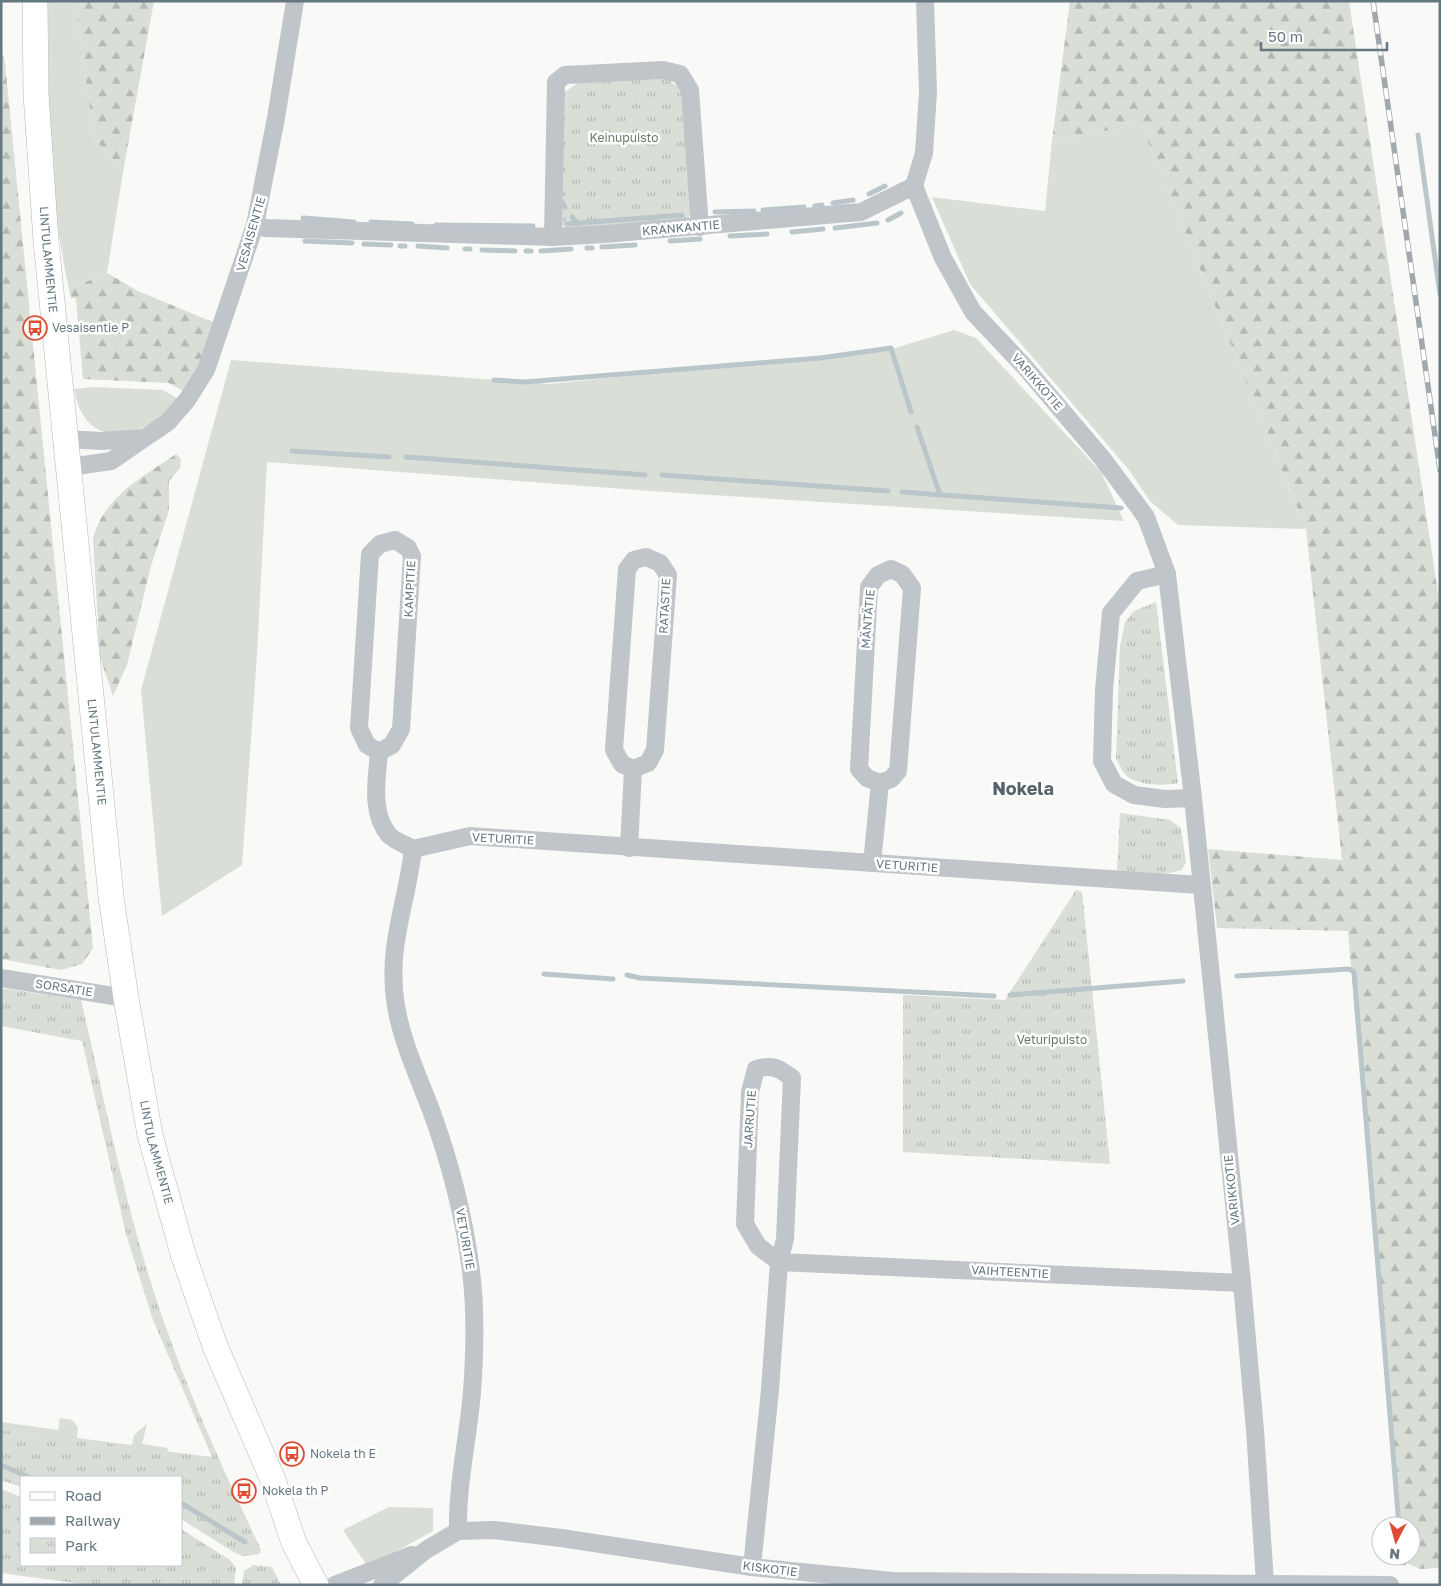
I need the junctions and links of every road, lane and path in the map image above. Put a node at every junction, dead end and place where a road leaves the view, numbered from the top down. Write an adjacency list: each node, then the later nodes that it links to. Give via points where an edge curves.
1 (35, 1): 9 (street, LINTULAMMENTIE, via 36,94 46,241)
2 (295, 1): 5 (street, VESAISENTIE)
3 (925, 1): 4 (street, via 927,100 924,153)
4 (914, 186): 6 (street, KRANKANTIE, via 861,212); 11 (street, VARIKKOTIE, via 943,258 972,312 1024,366 1093,447 1146,517)
5 (255, 225): 7 (street, KRANKANTIE, via 266,228); 8 (street, VESAISENTIE, via 206,370 168,422)
6 (700, 227): 7 (street, KRANKANTIE); 7 (street, via 690,90 680,74 663,70 564,75 556,82)
7 (553, 237)
8 (144, 438): 9 (street, VESAISENTIE, via 101,442); 10 (street, VESAISENTIE, via 111,462)
9 (66, 439): 10 (street, LINTULAMMENTIE)
10 (69, 467): 21 (street, LINTULAMMENTIE, via 111,897)
11 (1167, 574): 15 (street, VARIKKOTIE); 15 (street, via 1137,581 1111,614 1102,761 1114,784 1134,795)
12 (379, 752): 12 (street, KAMPITIE, via 367,745 359,728 370,554 380,544 395,540 408,548 412,556 401,729 392,745); 17 (street, via 376,795 380,821 390,836)
13 (633, 769): 13 (street, RATASTIE, via 622,764 614,750 627,569 634,560 646,557 660,563 668,575 655,750 648,763); 16 (street)
14 (880, 784): 14 (street, MÄNTÄTIE, via 858,769 869,587 878,575 892,570 902,574 912,588 898,771); 18 (street)
15 (1193, 798): 19 (street, VARIKKOTIE)
16 (630, 848): 17 (street, VETURITIE, via 470,836); 18 (street, VETURITIE)
17 (413, 849): 25 (street, VETURITIE, via 393,959 396,1004 401,1030 450,1165 471,1272 474,1322 472,1393 458,1504)
18 (872, 863): 19 (street, VETURITIE)
19 (1200, 886): 23 (street, VARIKKOTIE)
20 (1, 978): 21 (street, SORSATIE)
21 (126, 998): 24 (street, LINTULAMMENTIE, via 150,1135 183,1254 215,1346)
22 (779, 1262): 22 (street, JARRUTIE, via 785,1239 792,1078 779,1068 768,1065 756,1069 750,1092 745,1224 758,1246); 23 (street, VAIHTEENTIE); 27 (street, JARRUTIE)
23 (1242, 1283): 28 (street, VARIKKOTIE)
24 (273, 1480): 29 (street, LINTULAMMENTIE, via 294,1543); 30 (street, LINTULAMMENTIE, via 309,1536)
25 (458, 1531): 26 (street, KISKOTIE); 27 (street, KISKOTIE, via 494,1530 562,1538)
26 (426, 1550): 30 (street, KISKOTIE); 31 (street, KISKOTIE)
27 (752, 1567): 28 (street, KISKOTIE, via 893,1582)
28 (1265, 1583): 32 (street, KISKOTIE)
29 (316, 1585)
30 (334, 1585)
31 (382, 1585)
32 (1390, 1585)

